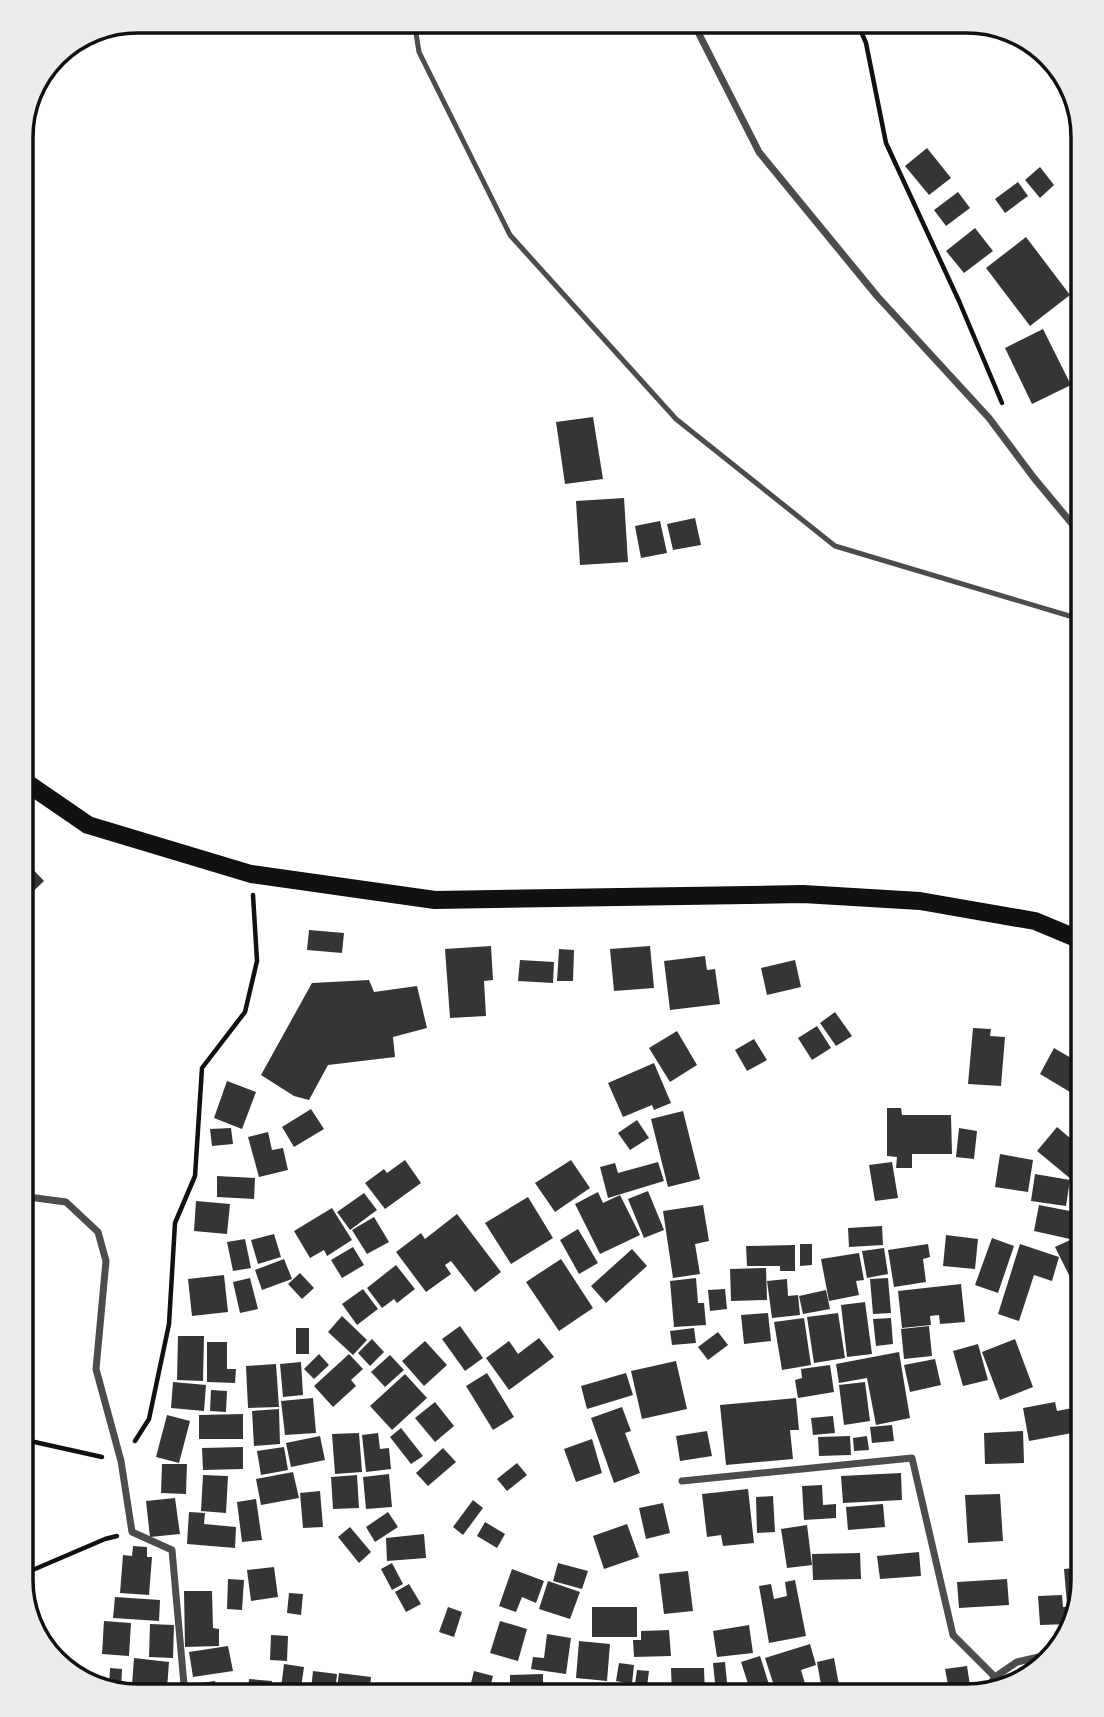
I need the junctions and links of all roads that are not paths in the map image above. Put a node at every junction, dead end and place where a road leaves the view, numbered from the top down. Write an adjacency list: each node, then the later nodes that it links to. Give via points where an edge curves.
1 (416, 33): 4 (lane, via 419,52 510,235 676,419 835,546)
2 (699, 33): 3 (street, via 759,152 877,296 989,418)
3 (1071, 523)
4 (1071, 616)
5 (33, 787): 6 (main road, via 88,825 251,874 435,900 803,894 920,901 1035,921)
6 (1071, 936)
7 (33, 1198): 12 (street, via 66,1202 98,1232 106,1261 96,1369 121,1461 132,1532 172,1550)
8 (682, 1481): 10 (street, via 912,1458 953,1634)
9 (1034, 1658): 10 (street, via 1017,1662)
10 (995, 1677): 11 (street)
11 (993, 1680)
12 (184, 1684)

